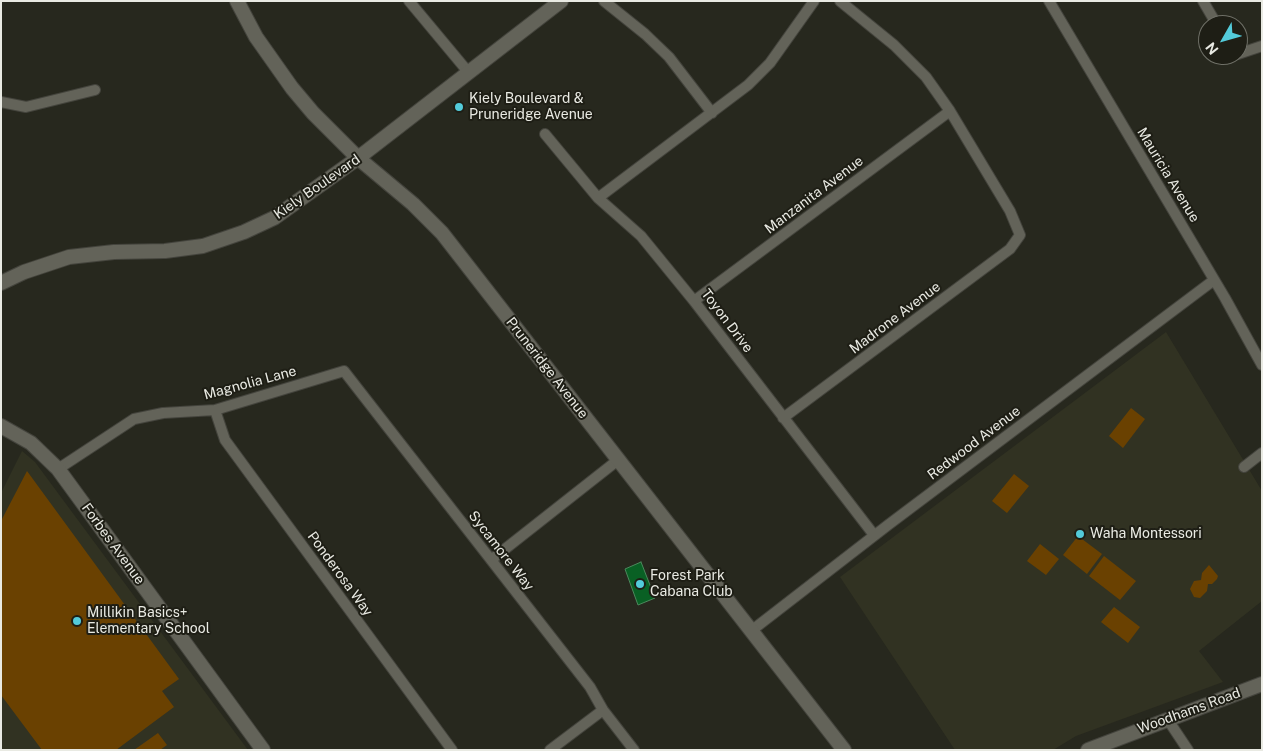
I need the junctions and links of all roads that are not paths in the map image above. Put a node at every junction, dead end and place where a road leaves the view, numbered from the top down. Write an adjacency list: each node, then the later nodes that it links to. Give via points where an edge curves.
1 (237, 1): 18 (main road, Pruneridge Avenue, via 256,37 292,88)
2 (409, 1): 12 (street)
3 (560, 1): 12 (main road, Kiely Boulevard)
4 (604, 1): 16 (street, via 669,57)
5 (814, 1): 16 (street, via 770,63)
6 (840, 1): 15 (street, via 894,45 926,77)
7 (1049, 1): 20 (street, Mauricia Avenue)
8 (1203, 1): 9 (street)
9 (1211, 15)
10 (1262, 46): 11 (street)
11 (1248, 51)
12 (469, 73): 18 (main road, Kiely Boulevard)
13 (95, 90): 14 (street, via 26,106)
14 (1, 102)
15 (950, 111): 22 (street, Manzanita Avenue); 26 (street, Madrone Avenue, via 1010,211 1020,235 1010,249)
16 (712, 113): 19 (street)
17 (545, 134): 19 (street, Toyon Drive)
18 (358, 158): 21 (main road, Kiely Boulevard, via 286,211 244,232 204,246 69,257); 29 (main road, Pruneridge Avenue, via 442,233)
19 (598, 198): 22 (street, Toyon Drive, via 641,236)
20 (1214, 280): 23 (street, Mauricia Avenue); 32 (street, Redwood Avenue)
21 (1, 283)
22 (694, 300): 26 (street, Toyon Drive)
23 (1262, 365)
24 (344, 371): 25 (street, Magnolia Lane); 33 (street, Sycamore Way)
25 (215, 410): 31 (street, Magnolia Lane, via 163,413 134,419); 39 (street, Ponderosa Way, via 225,440)
26 (784, 418): 32 (street, Toyon Drive)
27 (1, 426): 31 (main road, Forbes Avenue, via 31,443)
28 (1262, 453): 30 (street)
29 (618, 460): 33 (street); 34 (main road, Pruneridge Avenue)
30 (1244, 467)
31 (58, 469): 38 (main road, Forbes Avenue)
32 (874, 535): 34 (street, Redwood Avenue)
33 (491, 560): 36 (street, Sycamore Way, via 590,687)
34 (751, 632): 42 (main road, Pruneridge Avenue)
35 (1262, 684): 37 (main road, Woodhams Road)
36 (603, 710): 40 (street); 41 (street, Sycamore Way)
37 (1168, 720): 43 (main road, Woodhams Road); 44 (street)
38 (264, 750)
39 (452, 750)
40 (550, 750)
41 (634, 750)
42 (844, 750)
43 (1088, 750)
44 (1188, 750)

